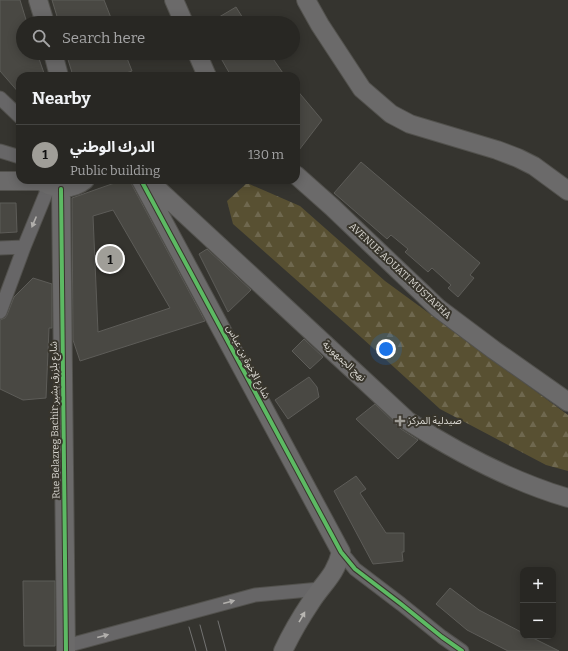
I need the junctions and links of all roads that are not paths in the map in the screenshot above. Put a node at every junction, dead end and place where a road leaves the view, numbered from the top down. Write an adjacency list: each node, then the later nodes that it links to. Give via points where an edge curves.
1 (38, 0): 4 (street)
2 (174, 0): 5 (street)
3 (306, 0): 21 (street, via 362,89 391,114 410,124 518,158 534,166)
4 (43, 16)
5 (181, 16)
6 (55, 60): 8 (street)
7 (199, 60): 9 (street)
8 (59, 72)
9 (205, 72)
10 (0, 98): 11 (street)
11 (16, 113)
12 (0, 151): 13 (street)
13 (16, 156)
14 (300, 179): 25 (street, AVENUE AOUATI MUSTAPHA, via 438,308)
15 (0, 181): 16 (street)
16 (16, 182)
17 (48, 184): 18 (street, via 73,187); 22 (street, one-way to 22); 29 (street, Rue Belazreg Bachir;شارع بلزرق بشير)
18 (78, 184)
19 (143, 184): 27 (street, شارع الإخوة بن عباس)
20 (152, 184): 26 (street, نهج الجمهورية, via 408,421 444,444 499,472)
21 (568, 191)
22 (24, 246): 23 (street); 24 (street)
23 (0, 248)
24 (0, 312)
25 (568, 402)
26 (568, 498)
27 (341, 552): 28 (street, via 338,565); 31 (street, via 355,569)
28 (320, 589): 29 (street, one-way to 28, via 255,596); 30 (street, one-way to 28)
29 (66, 648)
30 (284, 651)
31 (462, 651)

